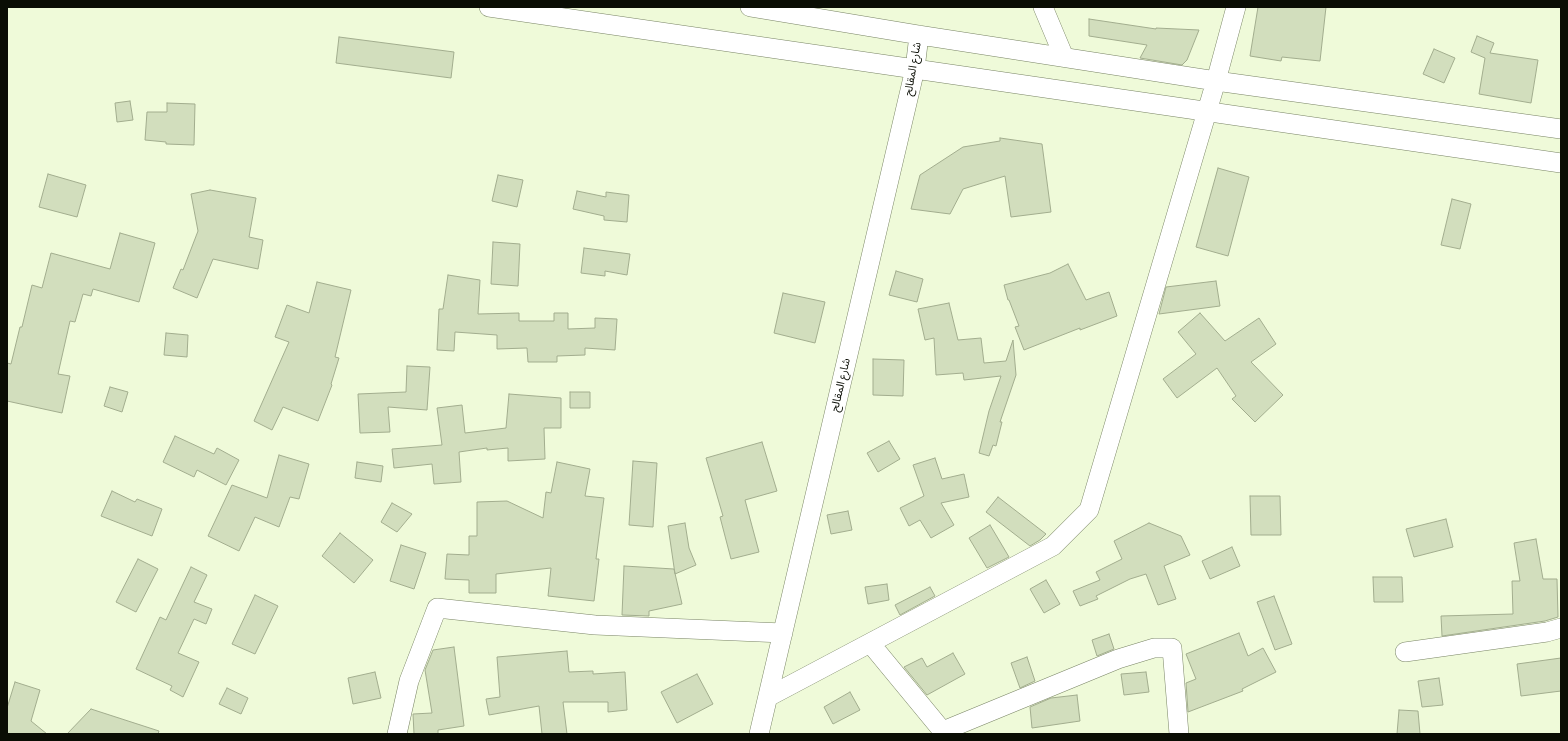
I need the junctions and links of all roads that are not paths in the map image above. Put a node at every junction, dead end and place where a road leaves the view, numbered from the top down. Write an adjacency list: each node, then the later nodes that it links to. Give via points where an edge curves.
1 (489, 7): 7 (street)
2 (750, 7): 5 (street)
3 (1043, 7): 6 (street)
4 (1236, 7): 8 (street)
5 (919, 35): 6 (street); 7 (street, شارع المقالح)
6 (1064, 58): 8 (street)
7 (915, 69): 9 (street); 13 (street, شارع المقالح)
8 (1216, 81): 9 (street); 10 (street)
9 (1207, 112): 11 (street); 14 (street, via 1089,510 1054,546)
10 (1561, 128)
11 (1561, 163)
12 (1561, 628): 15 (street)
13 (783, 633): 16 (street, شارع المقالح); 18 (street, via 595,625 437,608 409,681)
14 (870, 643): 16 (street); 17 (street)
15 (1405, 652)
16 (768, 697): 19 (street, شارع المقالح)
17 (944, 733): 20 (street, via 1118,659 1154,648 1172,648)
18 (397, 734)
19 (759, 734)
20 (1179, 734)

